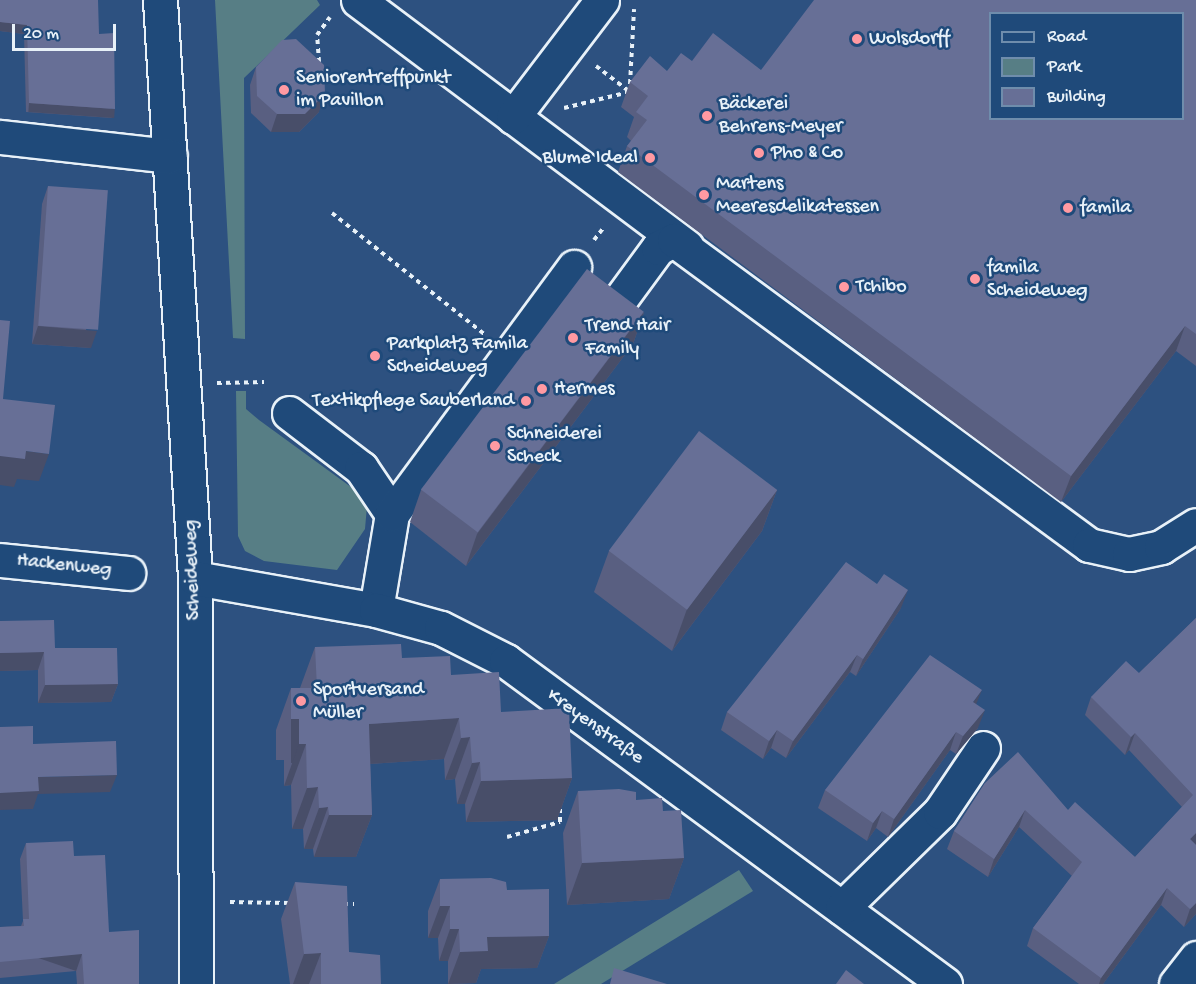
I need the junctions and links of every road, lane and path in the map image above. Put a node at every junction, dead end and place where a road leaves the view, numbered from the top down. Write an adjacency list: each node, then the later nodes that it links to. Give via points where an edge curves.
1 (160, 0): 11 (street, Scheideweg)
2 (603, 0): 5 (street)
3 (630, 0): 7 (path, via 638,17)
4 (348, 4): 6 (path, via 317,35); 9 (street)
5 (568, 45): 7 (path); 9 (street)
6 (320, 71)
7 (629, 92): 8 (path); 9 (path, via 554,111)
8 (639, 100)
9 (522, 105): 12 (street)
10 (0, 137): 11 (street)
11 (170, 156): 19 (street, Scheideweg)
12 (624, 200): 14 (street); 15 (path)
13 (332, 213): 17 (path)
14 (687, 247): 16 (street, via 674,240 658,248); 22 (street, via 1089,545 1130,554 1161,547)
15 (574, 267): 17 (street)
16 (620, 301)
17 (510, 354): 21 (street)
18 (264, 382): 19 (path)
19 (184, 383): 25 (street, Scheideweg)
20 (289, 413): 21 (street, via 361,468)
21 (392, 514): 26 (street)
22 (1196, 525)
23 (0, 560): 24 (street, Hackenweg)
24 (128, 573)
25 (195, 578): 26 (street, Kreyenstraße); 30 (street, Scheideweg)
26 (376, 610): 34 (street, Kreyenstraße, via 441,628 506,661)
27 (983, 748): 34 (street, via 940,812)
28 (559, 799): 29 (path, via 560,822)
29 (507, 837)
30 (196, 902): 31 (path); 36 (street, Scheideweg)
31 (297, 903)
32 (331, 904): 33 (path)
33 (354, 904)
34 (842, 908): 37 (street, Kreyenstraße)
35 (1196, 958): 38 (street)
36 (196, 984)
37 (945, 984)
38 (1176, 984)

